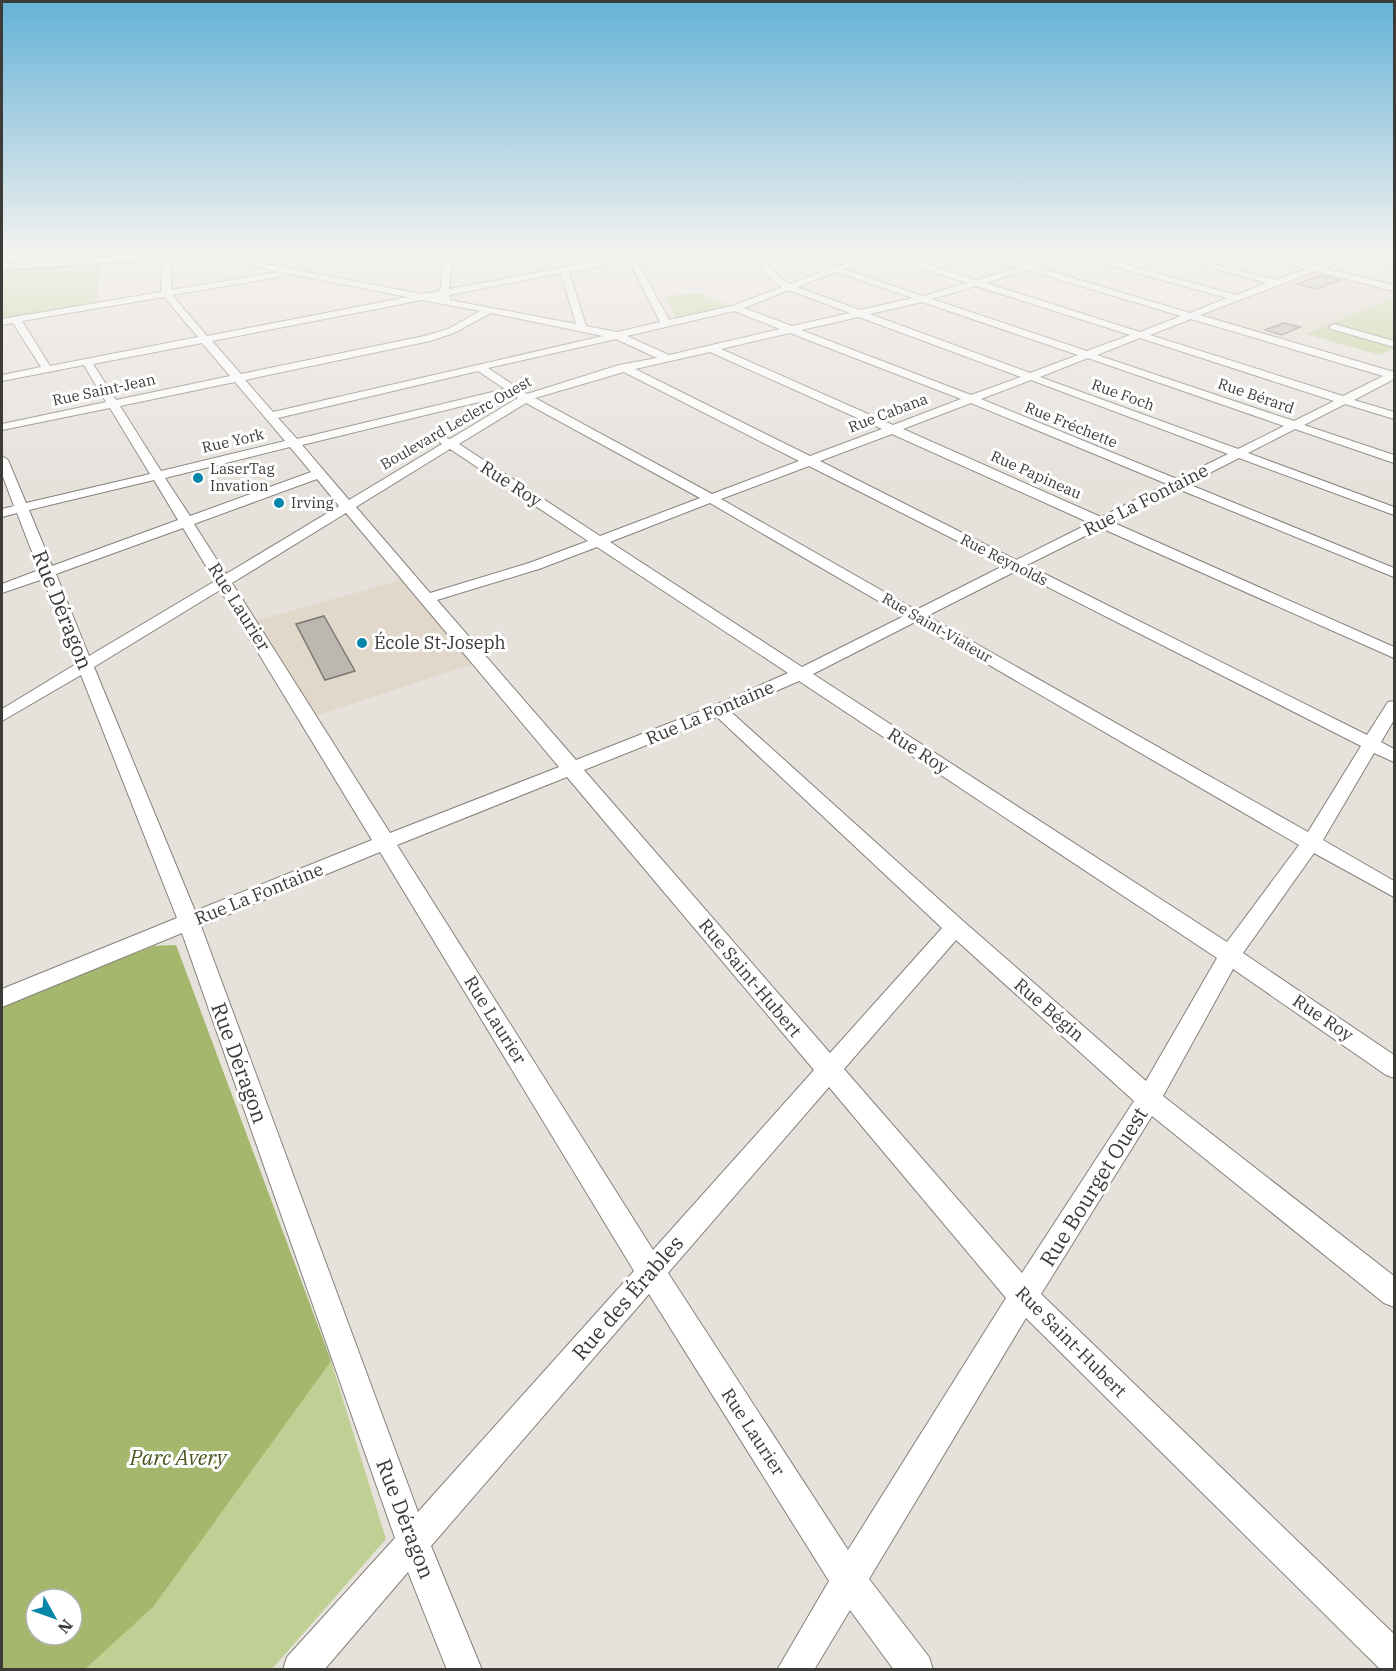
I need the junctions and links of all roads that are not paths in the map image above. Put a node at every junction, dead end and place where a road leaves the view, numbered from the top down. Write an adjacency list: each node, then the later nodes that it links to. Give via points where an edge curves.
1 (22, 329): 27 (street)
2 (196, 329): 17 (street, Rue Saint-Hubert)
3 (256, 329): 17 (street)
4 (451, 329): 31 (street, Rue Saint-Jean, via 439,335)
5 (582, 329): 15 (street)
6 (643, 329): 15 (street)
7 (756, 329): 18 (street, Boulevard Leclerc Ouest)
8 (792, 329): 20 (street, Boulevard Leclerc Ouest); 33 (street, Rue Fréchette)
9 (900, 329): 29 (street, Rue Foch)
10 (1011, 329): 22 (street, Rue Bérard)
11 (1120, 329): 16 (street)
12 (1155, 329): 16 (street, Rue Cabana)
13 (1238, 329): 28 (street)
14 (1341, 329): 19 (street)
15 (616, 335): 21 (street); 26 (street)
16 (1139, 335): 22 (street, Rue Cabana); 34 (street)
17 (204, 339): 24 (street); 31 (street, Rue Saint-Hubert)
18 (698, 342): 20 (street, Rue Papineau); 21 (street, Boulevard Leclerc Ouest)
19 (1395, 344)
20 (710, 348): 23 (street, Boulevard Leclerc Ouest); 42 (street, Rue Papineau)
21 (654, 352): 23 (street); 25 (street, Boulevard Leclerc Ouest)
22 (1088, 355): 29 (street, Rue Cabana); 40 (street, Rue Bérard)
23 (667, 358): 25 (street, Boulevard Leclerc Ouest)
24 (87, 362): 27 (street); 36 (street, Rue Laurier)
25 (620, 365): 32 (street, Boulevard Leclerc Ouest, via 552,388); 48 (street, Rue Reynolds)
26 (479, 367): 32 (street, Rue Saint-Viateur); 38 (street)
27 (48, 369): 30 (street)
28 (1394, 375): 34 (street, Rue La Fontaine)
29 (1030, 377): 33 (street, Rue Cabana); 45 (street, Rue Foch)
30 (2, 378)
31 (238, 378): 36 (street, Rue Saint-Jean); 38 (street, Rue Saint-Hubert)
32 (520, 394): 35 (street, Rue York); 37 (street, Boulevard Leclerc Ouest); 43 (street, Boulevard Leclerc Ouest); 52 (street, Rue Saint-Viateur)
33 (970, 399): 42 (street, Rue Cabana); 51 (street, Rue Fréchette)
34 (1345, 400): 39 (street); 40 (street, Rue La Fontaine)
35 (471, 401): 37 (street, via 486,402); 44 (street, Rue York)
36 (114, 404): 41 (street, Rue Saint-Jean); 50 (street, Rue Laurier)
37 (487, 407): 43 (street, Boulevard Leclerc Ouest)
38 (270, 416): 44 (street, Rue Saint-Hubert)
39 (1395, 416)
40 (1295, 425): 45 (street, Rue La Fontaine); 46 (street, Rue Bérard)
41 (2, 427)
42 (891, 429): 48 (street, Rue Cabana); 57 (street, Rue Papineau)
43 (444, 440): 53 (street, Boulevard Leclerc Ouest); 58 (street, Rue Roy)
44 (293, 443): 49 (street, Rue Saint-Hubert); 50 (street, Rue York)
45 (1238, 454): 51 (street, Rue La Fontaine); 55 (street, Rue Foch)
46 (1395, 459)
47 (2, 460): 54 (street, Rue Déragon)
48 (807, 461): 52 (street, Rue Cabana); 59 (street, Rue Reynolds)
49 (319, 474): 53 (street, Rue Saint-Hubert); 56 (street)
50 (158, 476): 54 (street, Rue York); 56 (street, Rue Laurier)
51 (1177, 484): 57 (street, Rue La Fontaine); 61 (street, Rue Fréchette)
52 (710, 498): 58 (street, Rue Cabana); 65 (street, Rue Saint-Viateur)
53 (343, 502): 62 (street, Boulevard Leclerc Ouest); 64 (street, Rue Saint-Hubert)
54 (11, 511): 60 (street, Rue Déragon)
55 (1395, 511)
56 (186, 520): 60 (street); 62 (street, Rue Laurier)
57 (1102, 522): 59 (street, Rue La Fontaine); 66 (street, Rue Papineau)
58 (597, 541): 64 (street, Rue Cabana, via 534,566); 68 (street, Rue Roy)
59 (1016, 565): 65 (street, Rue La Fontaine); 73 (street, Rue Reynolds)
60 (46, 572): 63 (street); 67 (street, Rue Déragon)
61 (1395, 573)
62 (221, 577): 67 (street, Boulevard Leclerc Ouest); 76 (street, Rue Laurier)
63 (2, 589)
64 (426, 599): 75 (street, Rue Saint-Hubert)
65 (916, 615): 68 (street, Rue La Fontaine); 77 (street, Rue Saint-Viateur)
66 (1395, 653)
67 (83, 661): 69 (street, Boulevard Leclerc Ouest); 72 (street, Boulevard Leclerc Ouest); 79 (street, Rue Déragon)
68 (800, 674): 71 (street, Rue La Fontaine); 81 (street, Rue Roy)
69 (2, 703)
70 (1395, 706): 73 (street, Rue Bourget Ouest)
71 (719, 710): 75 (street, Rue La Fontaine); 80 (street, Rue Bégin)
72 (2, 716)
73 (1372, 745): 74 (street, Rue Reynolds); 77 (street, Rue Bourget Ouest)
74 (1395, 756)
75 (572, 769): 76 (street, Rue La Fontaine); 84 (street, Rue Saint-Hubert)
76 (385, 842): 79 (street, Rue La Fontaine); 86 (street, Rue Laurier)
77 (1312, 842): 78 (street, Rue Saint-Viateur); 81 (street, Rue Bourget Ouest)
78 (1395, 890)
79 (189, 922): 82 (street, Rue La Fontaine); 89 (street, Rue Déragon)
80 (955, 927): 84 (street, Rue des Érables); 85 (street, Rue Bégin)
81 (1230, 956): 83 (street, Rue Roy); 85 (street, Rue Bourget Ouest)
82 (2, 998)
83 (1395, 1068)
84 (829, 1070): 86 (street, Rue des Érables); 88 (street, Rue Saint-Hubert)
85 (1149, 1099): 87 (street, Rue Bégin); 88 (street, Rue Bourget Ouest)
86 (651, 1272): 89 (street, Rue des Érables); 90 (street, Rue Laurier)
87 (1395, 1293)
88 (1023, 1296): 90 (street, Rue Bourget Ouest); 91 (street, Rue Saint-Hubert)
89 (412, 1542): 92 (street, Rue des Érables); 93 (street, Rue Déragon)
90 (848, 1580): 94 (street, Rue Bourget Ouest); 95 (street, Rue Laurier)
91 (1395, 1658)
92 (300, 1670)
93 (465, 1670)
94 (794, 1670)
95 (916, 1670)

